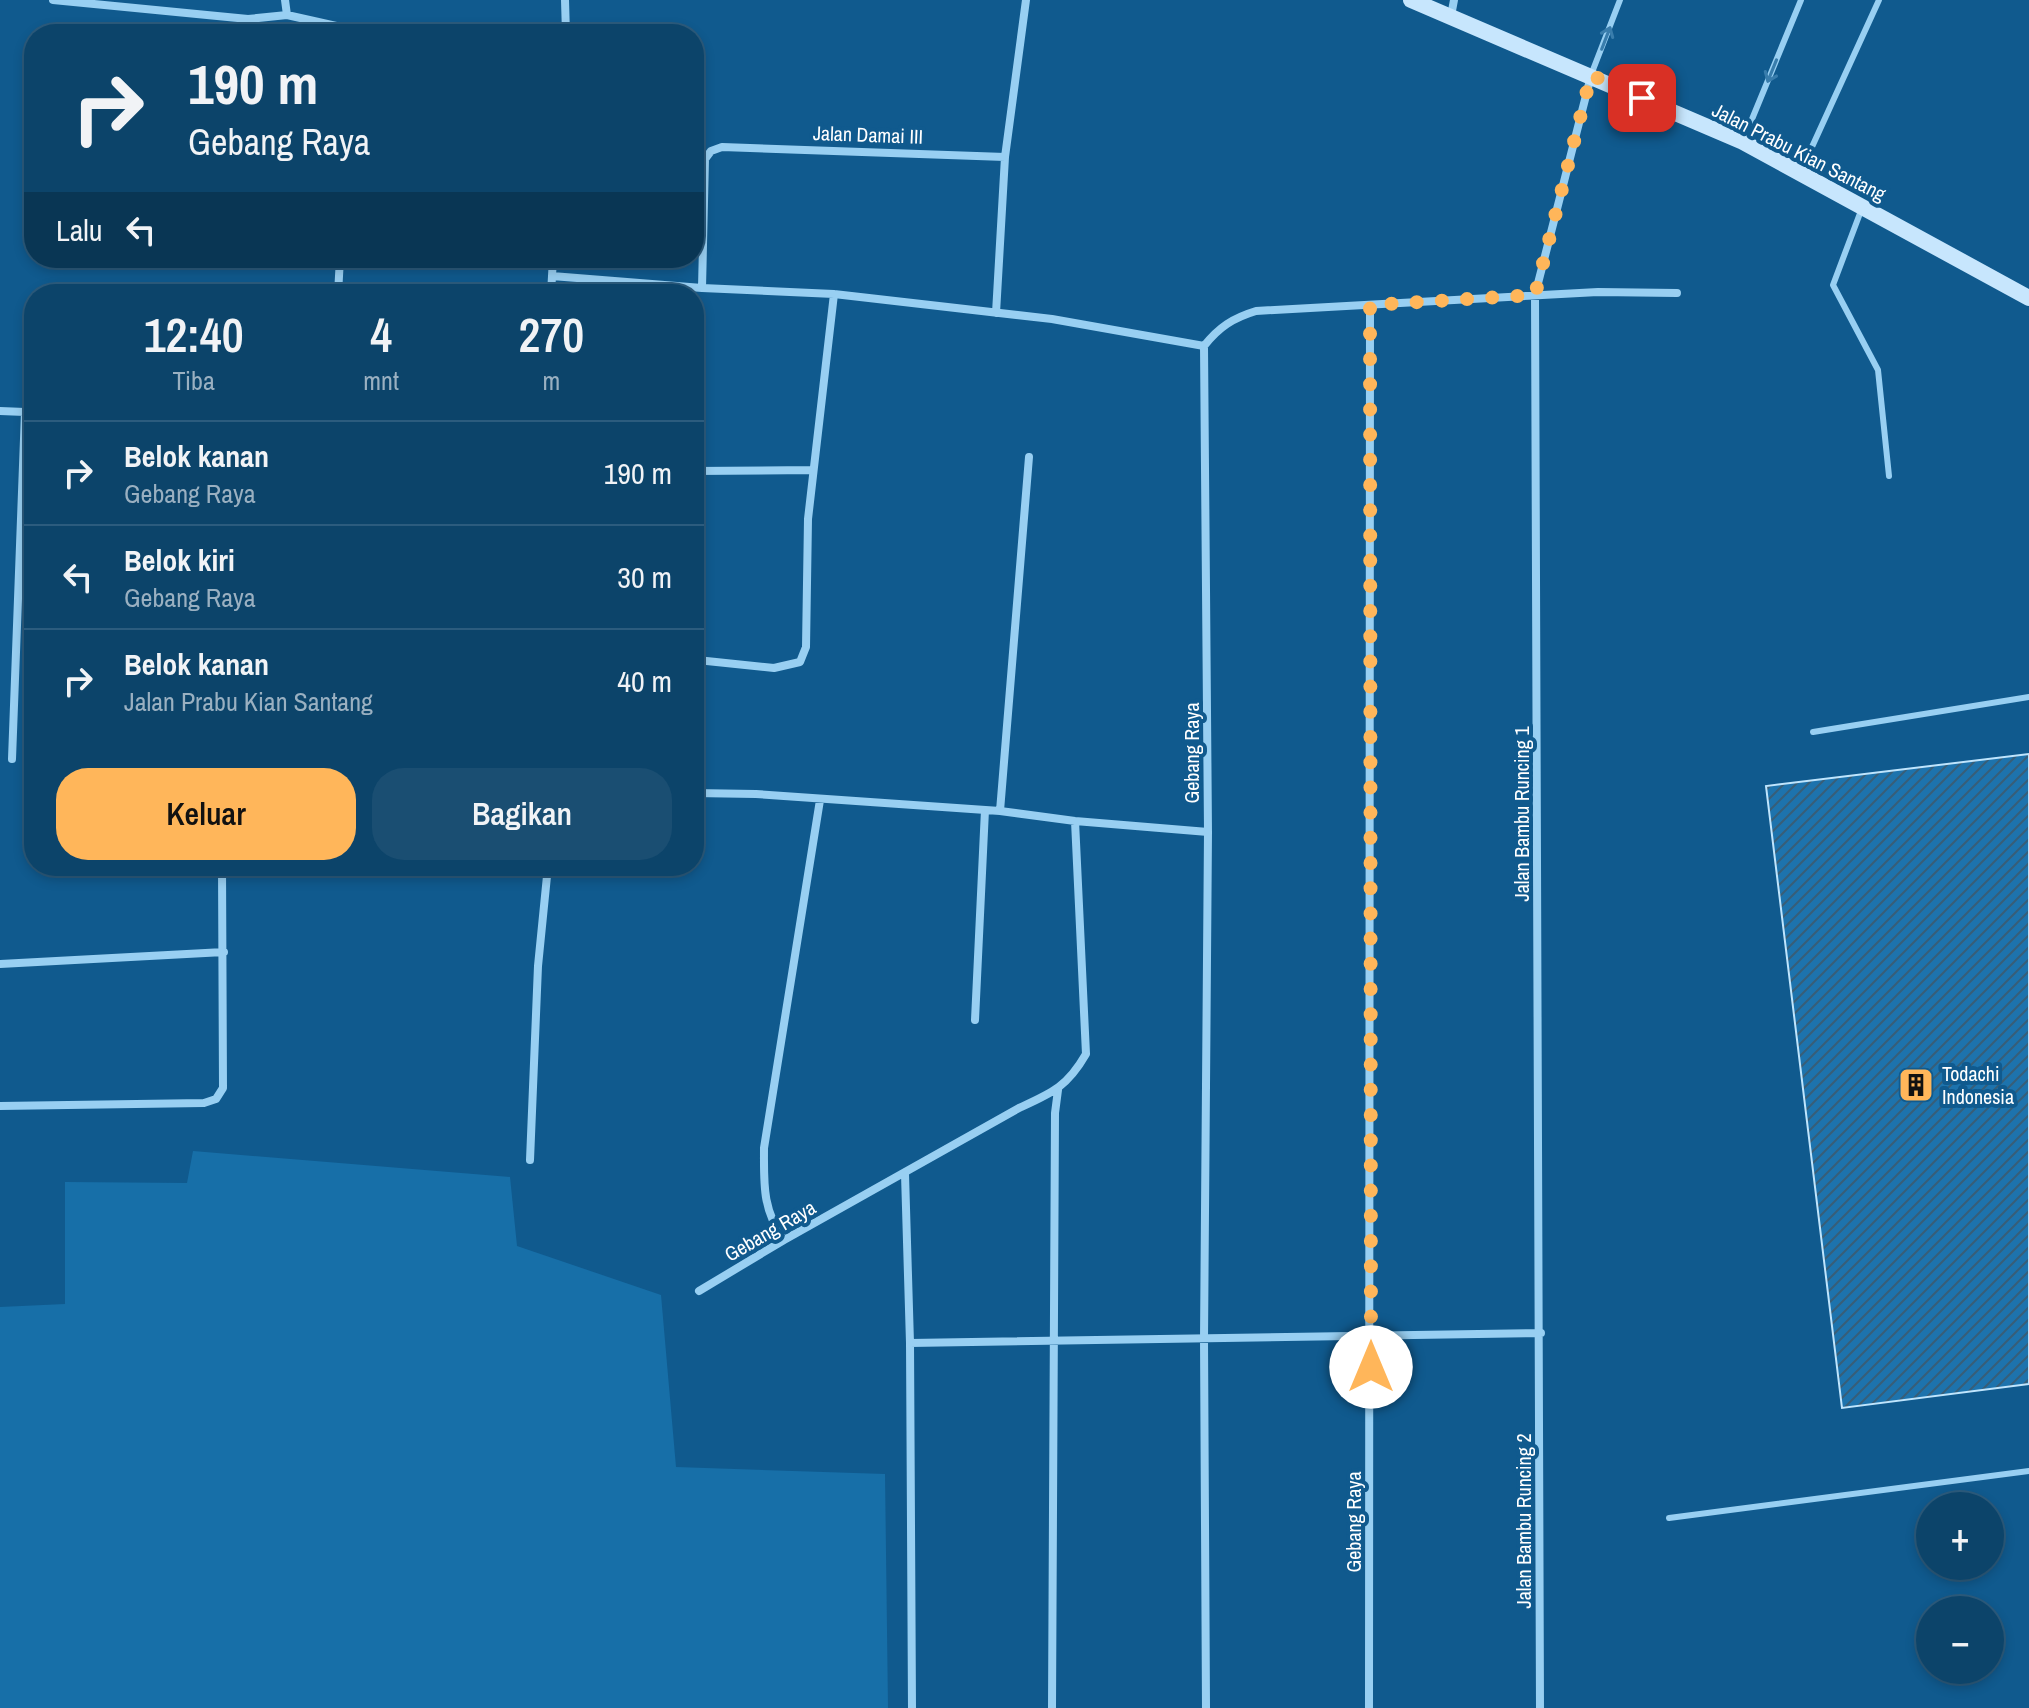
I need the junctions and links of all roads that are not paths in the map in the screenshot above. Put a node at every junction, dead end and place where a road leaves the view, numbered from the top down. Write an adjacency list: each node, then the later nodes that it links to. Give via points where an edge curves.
1 (53, 0): 10 (street, via 248,19)
2 (285, 0): 10 (street)
3 (565, 0): 12 (street)
4 (1026, 0): 15 (street)
5 (1411, 0): 9 (main road, Jalan Prabu Kian Santang)
6 (1620, 0): 13 (lane, one-way to 6)
7 (1801, 0): 14 (lane, one-way to 14)
8 (1879, 0): 16 (lane)
9 (1452, 8): 13 (main road, Jalan Prabu Kian Santang)
10 (287, 15): 11 (street)
11 (327, 24)
12 (566, 24)
13 (1591, 75): 14 (main road, Jalan Prabu Kian Santang); 26 (street)
14 (1743, 142): 16 (main road, Jalan Prabu Kian Santang)
15 (1005, 157): 17 (street, Jalan Damai III, via 722,147 705,159); 29 (street)
16 (1800, 173): 18 (main road, Jalan Prabu Kian Santang)
17 (704, 202)
18 (1862, 207): 27 (main road, Jalan Prabu Kian Santang); 36 (lane, via 1833,285 1878,370)
19 (552, 268): 20 (street)
20 (552, 276): 21 (street); 22 (street)
21 (552, 284)
22 (652, 284)
23 (704, 288): 25 (street)
24 (1677, 293): 26 (street)
25 (834, 294): 29 (street); 34 (street)
26 (1535, 295): 28 (street); 59 (street, Jalan Bambu Runcing 1)
27 (2029, 298)
28 (1370, 305): 30 (street, via 1256,311 1235,317); 60 (street, Gebang Raya)
29 (996, 313): 30 (street)
30 (1204, 346): 47 (street, Gebang Raya)
31 (0, 411): 32 (street)
32 (24, 412)
33 (1029, 457): 45 (street)
34 (813, 470): 35 (street); 38 (street, via 806,647 800,662 774,668)
35 (704, 471)
36 (1889, 476)
37 (24, 514): 41 (street)
38 (704, 661)
39 (2029, 697): 40 (lane)
40 (1813, 732)
41 (12, 759)
42 (704, 794): 43 (street)
43 (820, 800): 44 (street); 57 (street, via 764,1148 765,1195 772,1223)
44 (985, 810): 45 (street); 52 (street)
45 (1000, 811): 46 (street)
46 (1075, 821): 47 (street); 53 (street, via 1086,1054 1074,1076)
47 (1208, 832): 61 (street, Gebang Raya)
48 (222, 876): 50 (street)
49 (547, 876): 55 (street)
50 (224, 952): 51 (street); 54 (street, via 223,1088 216,1099)
51 (0, 964)
52 (975, 1020)
53 (1058, 1090): 56 (street, Gebang Raya); 62 (street)
54 (0, 1106)
55 (530, 1160)
56 (905, 1174): 57 (street, Gebang Raya); 63 (street)
57 (784, 1240): 58 (street, Gebang Raya)
58 (699, 1291)
59 (1541, 1333): 60 (street); 70 (street, Jalan Bambu Runcing 2)
60 (1371, 1336): 61 (street); 69 (street, Gebang Raya)
61 (1204, 1339): 62 (street); 68 (street, Gebang Raya)
62 (1055, 1341): 63 (street); 67 (street)
63 (910, 1343): 66 (street)
64 (2029, 1471): 65 (lane)
65 (1669, 1518)
66 (912, 1708)
67 (1052, 1708)
68 (1206, 1708)
69 (1369, 1708)
70 (1540, 1708)

